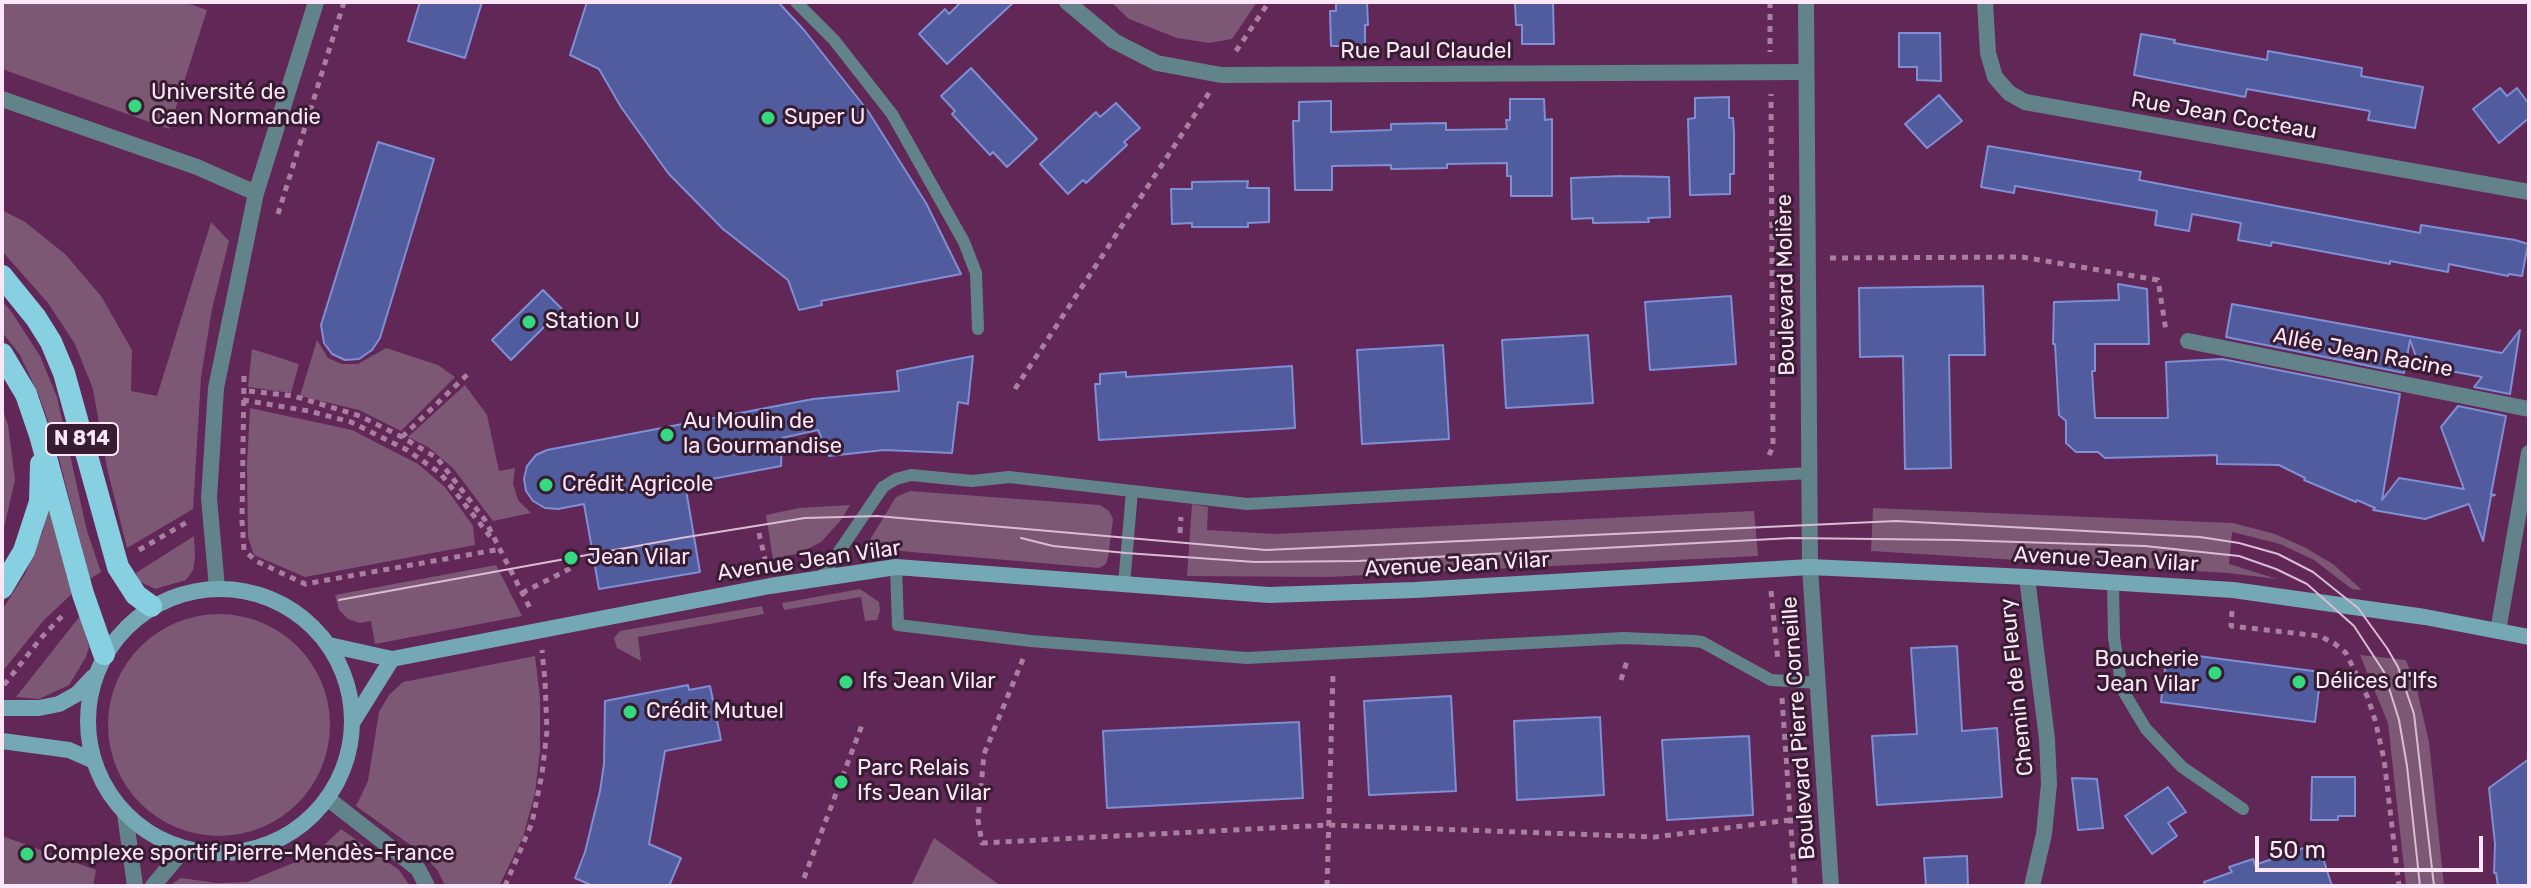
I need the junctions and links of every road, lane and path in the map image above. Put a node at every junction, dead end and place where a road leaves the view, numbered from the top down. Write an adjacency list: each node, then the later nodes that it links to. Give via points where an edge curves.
1 (316, 2): 15 (street)
2 (344, 2): 16 (path)
3 (796, 2): 19 (lane, via 834,40 892,114 964,242 976,273)
4 (1067, 2): 11 (street, Rue Paul Claudel, via 1114,41 1157,63 1221,75)
5 (1269, 2): 9 (path)
6 (1770, 2): 11 (path)
7 (1806, 2): 10 (street, Boulevard Molière)
8 (1985, 2): 14 (street, Rue Jean Cocteau, via 1995,77 2025,102)
9 (1229, 62)
10 (1806, 72): 11 (street, Rue Paul Claudel); 17 (street, Boulevard Molière)
11 (1770, 74): 29 (path, via 1773,447)
12 (1211, 91): 23 (path)
13 (2, 99): 15 (street)
14 (2529, 192)
15 (256, 193): 45 (street, via 216,388 209,498)
16 (276, 221)
17 (1808, 258): 20 (path, via 2022,257 2158,280 2167,334); 30 (street, Boulevard Molière)
18 (2, 276): 49 (highway, N 814, via 51,342 118,567 136,595)
19 (978, 329)
20 (2188, 341): 25 (street, Allée Jean Racine)
21 (2, 354): 26 (highway, N 814, via 26,394)
22 (470, 372): 27 (path)
23 (1015, 389)
24 (243, 400): 27 (path, via 246,391 294,396 360,416); 34 (path, via 351,422 407,450 440,473); 34 (path, via 244,550 256,561 305,584)
25 (2529, 409)
26 (40, 435): 44 (highway, N 814, via 40,502 24,551); 57 (highway, N 814)
27 (402, 437): 34 (path, via 437,458)
28 (2529, 453): 52 (street)
29 (1764, 463)
30 (1810, 473): 31 (lane, via 1247,504); 39 (street, Boulevard Molière)
31 (1132, 491): 41 (lane, via 1009,477 896,479 883,487); 43 (lane)
32 (190, 521): 35 (path)
33 (759, 533): 36 (path)
34 (501, 549): 47 (path)
35 (130, 555)
36 (765, 559)
37 (573, 567): 47 (path)
38 (896, 567): 41 (main road, Avenue Jean Vilar); 43 (main road, Avenue Jean Vilar); 54 (lane, via 898,625)
39 (1810, 567): 40 (main road, Avenue Jean Vilar); 43 (main road, Avenue Jean Vilar, via 1269,595); 62 (street, Boulevard Pierre Corneille)
40 (2027, 577): 42 (main road, Avenue Jean Vilar); 84 (street, Chemin de Fleury, via 2049,784)
41 (821, 578): 58 (main road, Avenue Jean Vilar)
42 (2113, 582): 46 (main road, Avenue Jean Vilar); 70 (lane, via 2122,689 2146,729 2182,767)
43 (1124, 585)
44 (2, 588)
45 (217, 588): 49 (main road, via 183,593); 55 (main road, via 278,601 305,619)
46 (2233, 590): 52 (main road, Avenue Jean Vilar); 85 (path, via 2231,626 2320,636 2346,653 2375,720 2384,759)
47 (522, 593): 51 (path)
48 (1772, 597): 61 (path, Boulevard Pierre Corneille)
49 (151, 606): 57 (main road)
50 (69, 609): 63 (path)
51 (533, 615)
52 (2498, 631): 53 (main road, Avenue Jean Vilar)
53 (2529, 637)
54 (1031, 641): 56 (lane, via 1247,658); 74 (path, via 984,754 978,820 982,843)
55 (329, 645): 58 (main road, Avenue Jean Vilar); 65 (main road, via 350,696)
56 (1334, 652): 61 (lane, via 1624,638 1702,642); 74 (path)
57 (104, 654): 60 (main road)
58 (392, 659): 65 (main road)
59 (543, 661): 80 (path, via 547,731 542,774 532,823)
60 (95, 676): 64 (main road, via 59,704); 68 (main road, via 87,733)
61 (1781, 681): 62 (lane); 73 (path, Boulevard Pierre Corneille)
62 (1819, 683): 72 (street, Boulevard Pierre Corneille)
63 (2, 689)
64 (2, 708)
65 (352, 723): 69 (main road, via 349,750)
66 (862, 725): 76 (path)
67 (2, 741): 68 (main road, via 69,750)
68 (94, 761): 71 (main road)
69 (327, 798): 75 (main road, via 298,827 263,846 237,853); 79 (street, via 418,869)
70 (2243, 809)
71 (125, 814): 75 (main road, via 154,837); 77 (street)
72 (1827, 814): 73 (path); 83 (street, Boulevard Pierre Corneille)
73 (1789, 821): 74 (path, via 1655,837); 82 (path, Boulevard Pierre Corneille)
74 (1329, 825): 81 (path)
75 (184, 849): 78 (street)
76 (804, 878)
77 (135, 886)
78 (153, 886)
79 (427, 886)
80 (505, 886)
81 (1327, 886)
82 (1795, 886)
83 (1831, 886)
84 (2032, 886)
85 (2399, 886)

